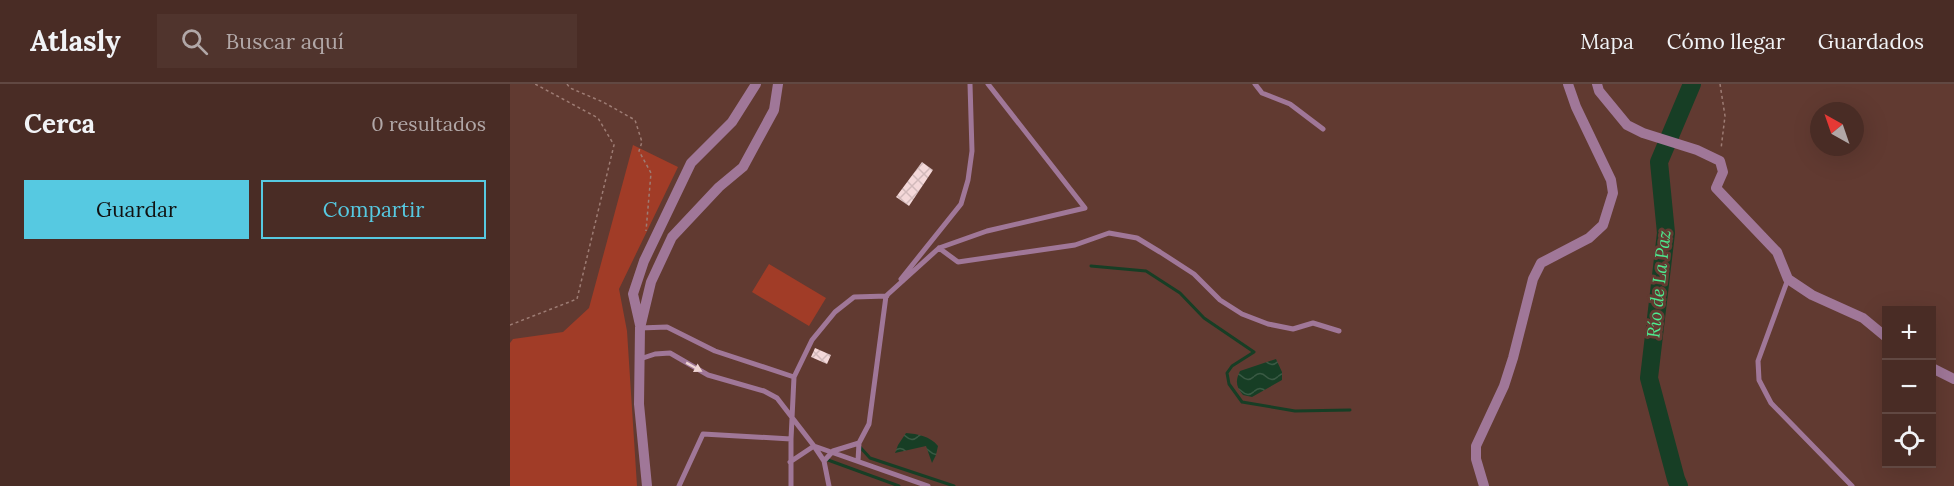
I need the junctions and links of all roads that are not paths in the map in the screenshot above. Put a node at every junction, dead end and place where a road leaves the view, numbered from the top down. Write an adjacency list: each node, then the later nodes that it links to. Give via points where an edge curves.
1 (756, 84): 12 (street, via 732,122 691,163 644,261 633,294)
2 (778, 84): 12 (street, via 774,110 743,167 672,237 651,282)
3 (970, 84): 11 (lane, via 972,151 961,204)
4 (988, 84): 9 (lane, via 1085,208 987,231)
5 (1255, 84): 8 (lane, via 1262,93 1290,104)
6 (1568, 84): 32 (street, via 1611,180 1613,193 1603,225 1589,238 1541,262 1533,279 1504,386 1476,446)
7 (1597, 84): 10 (street, via 1627,124 1720,161 1722,172 1716,188 1777,252)
8 (1323, 129)
9 (939, 248): 11 (lane); 13 (lane, via 958,262 1075,245 1109,233 1137,238 1194,273 1220,300 1242,314 1293,329 1313,322)
10 (1788, 279): 14 (street, via 1812,295 1863,318); 33 (lane, via 1758,361 1759,380 1771,403)
11 (886, 296): 17 (lane, via 854,297 835,312 812,340); 21 (lane, via 869,424)
12 (640, 328): 15 (street); 17 (lane, via 667,327 716,351)
13 (1339, 330)
14 (1882, 333)
15 (640, 359): 19 (lane, one-way to 19, via 670,353 708,375 764,391 777,398); 27 (street, via 639,404)
16 (1936, 370): 18 (street)
17 (794, 377): 19 (lane)
18 (1954, 379)
19 (793, 417): 20 (lane); 22 (lane)
20 (790, 439): 26 (lane); 28 (lane, via 703,434)
21 (859, 443): 23 (lane); 25 (lane)
22 (814, 446): 23 (lane); 24 (lane); 26 (lane)
23 (833, 451): 24 (lane); 25 (lane)
24 (824, 460): 30 (lane)
25 (858, 461): 31 (lane)
26 (790, 462): 29 (lane)
27 (647, 486)
28 (679, 486)
29 (791, 486)
30 (829, 486)
31 (928, 486)
32 (1485, 486)
33 (1852, 486)

